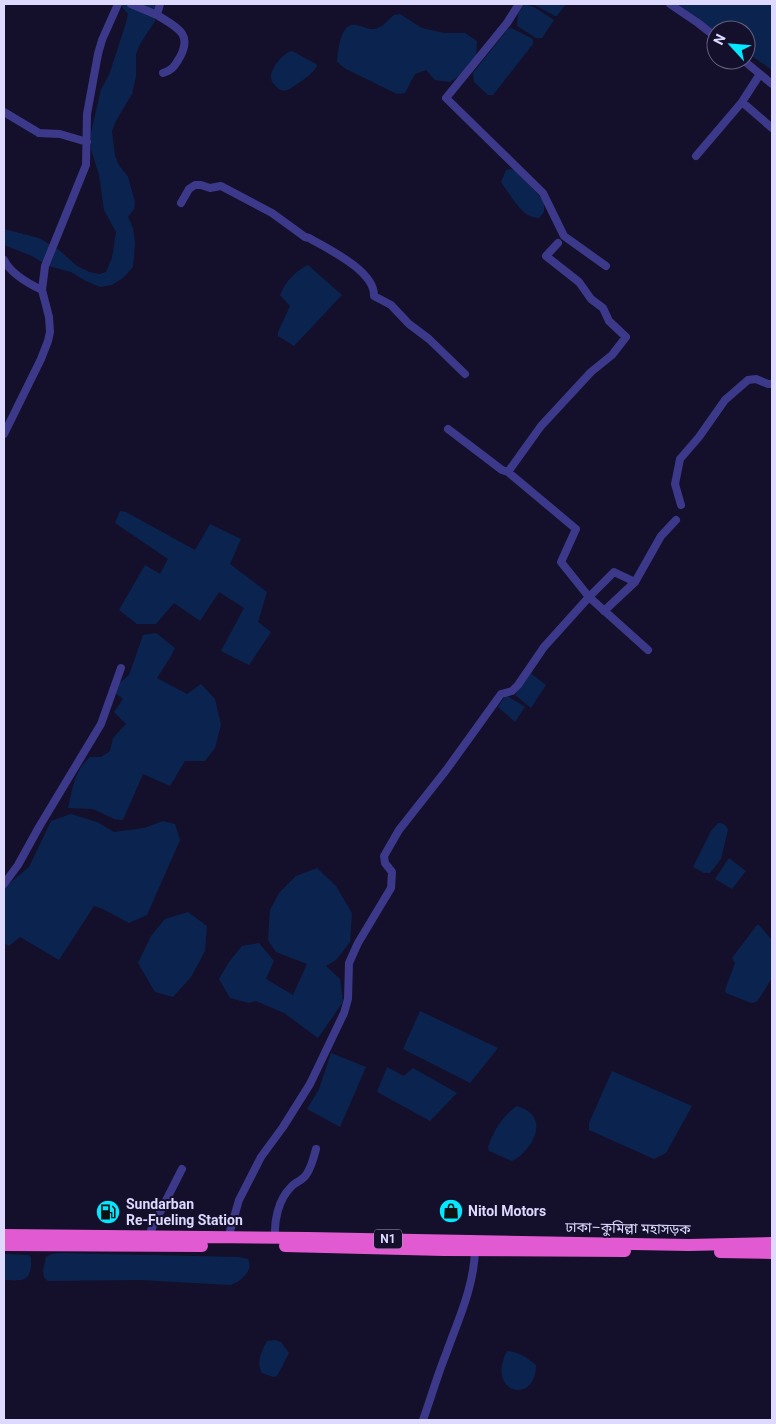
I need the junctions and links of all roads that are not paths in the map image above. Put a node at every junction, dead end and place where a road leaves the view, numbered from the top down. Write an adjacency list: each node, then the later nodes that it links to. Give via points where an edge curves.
1 (118, 4): 15 (street, via 102,40 87,114)
2 (131, 4): 6 (street)
3 (160, 4): 6 (street)
4 (519, 4): 20 (street, via 446,98 543,193 564,236)
5 (670, 4): 7 (street)
6 (157, 15): 9 (street, via 186,39 173,69)
7 (706, 30)
8 (755, 70): 10 (street)
9 (163, 73)
10 (760, 74): 11 (street); 12 (street)
11 (772, 84)
12 (742, 102): 14 (street); 16 (street)
13 (4, 112): 15 (street, via 39,133 60,134)
14 (772, 128)
15 (87, 142): 21 (street, via 86,165 45,266)
16 (696, 156)
17 (181, 203): 22 (street, via 189,189 195,186 221,186 272,213 355,266 366,276 374,296 391,305)
18 (558, 243): 26 (street, via 546,256 579,282 591,299 603,308 609,321 626,337 541,426)
19 (4, 260): 21 (street, via 20,278)
20 (606, 266)
21 (42, 290): 25 (street, via 50,325 48,341)
22 (465, 374)
23 (772, 384): 27 (street, via 748,380 725,400 680,459 675,490)
24 (448, 430): 26 (street)
25 (4, 434)
26 (508, 472): 30 (street, via 576,529 561,562)
27 (681, 505)
28 (676, 520): 29 (street, via 661,536)
29 (634, 582): 30 (street, via 614,572); 31 (street)
30 (589, 597): 31 (street); 39 (street, via 544,647 518,685 501,694 399,830 384,856 392,872 391,888 349,963 348,999 344,1013 310,1084 252,1174 239,1200)
31 (604, 611): 32 (street)
32 (648, 650)
33 (122, 668): 34 (street, via 101,724)
34 (4, 884)
35 (316, 1149): 40 (street, via 308,1173 292,1186 279,1208 274,1226)
36 (182, 1169): 38 (street, via 151,1230)
37 (4, 1235): 38 (highway, ঢাকা–কুমিল্লা মহাসড়ক / N1)
38 (152, 1237): 39 (highway, ঢাকা–কুমিল্লা মহাসড়ক / N1)
39 (228, 1238): 40 (highway, ঢাকা–কুমিল্লা মহাসড়ক / N1)
40 (275, 1238): 41 (highway, ঢাকা–কুমিল্লা মহাসড়ক / N1, via 689,1245)
41 (772, 1243)
42 (4, 1245): 43 (highway, ঢাকা–কুমিল্লা মহাসড়ক / N1)
43 (475, 1250): 44 (highway, ঢাকা–কুমিল্লা মহাসড়ক / N1); 45 (street, via 474,1270 460,1320)
44 (772, 1253)
45 (423, 1420)

